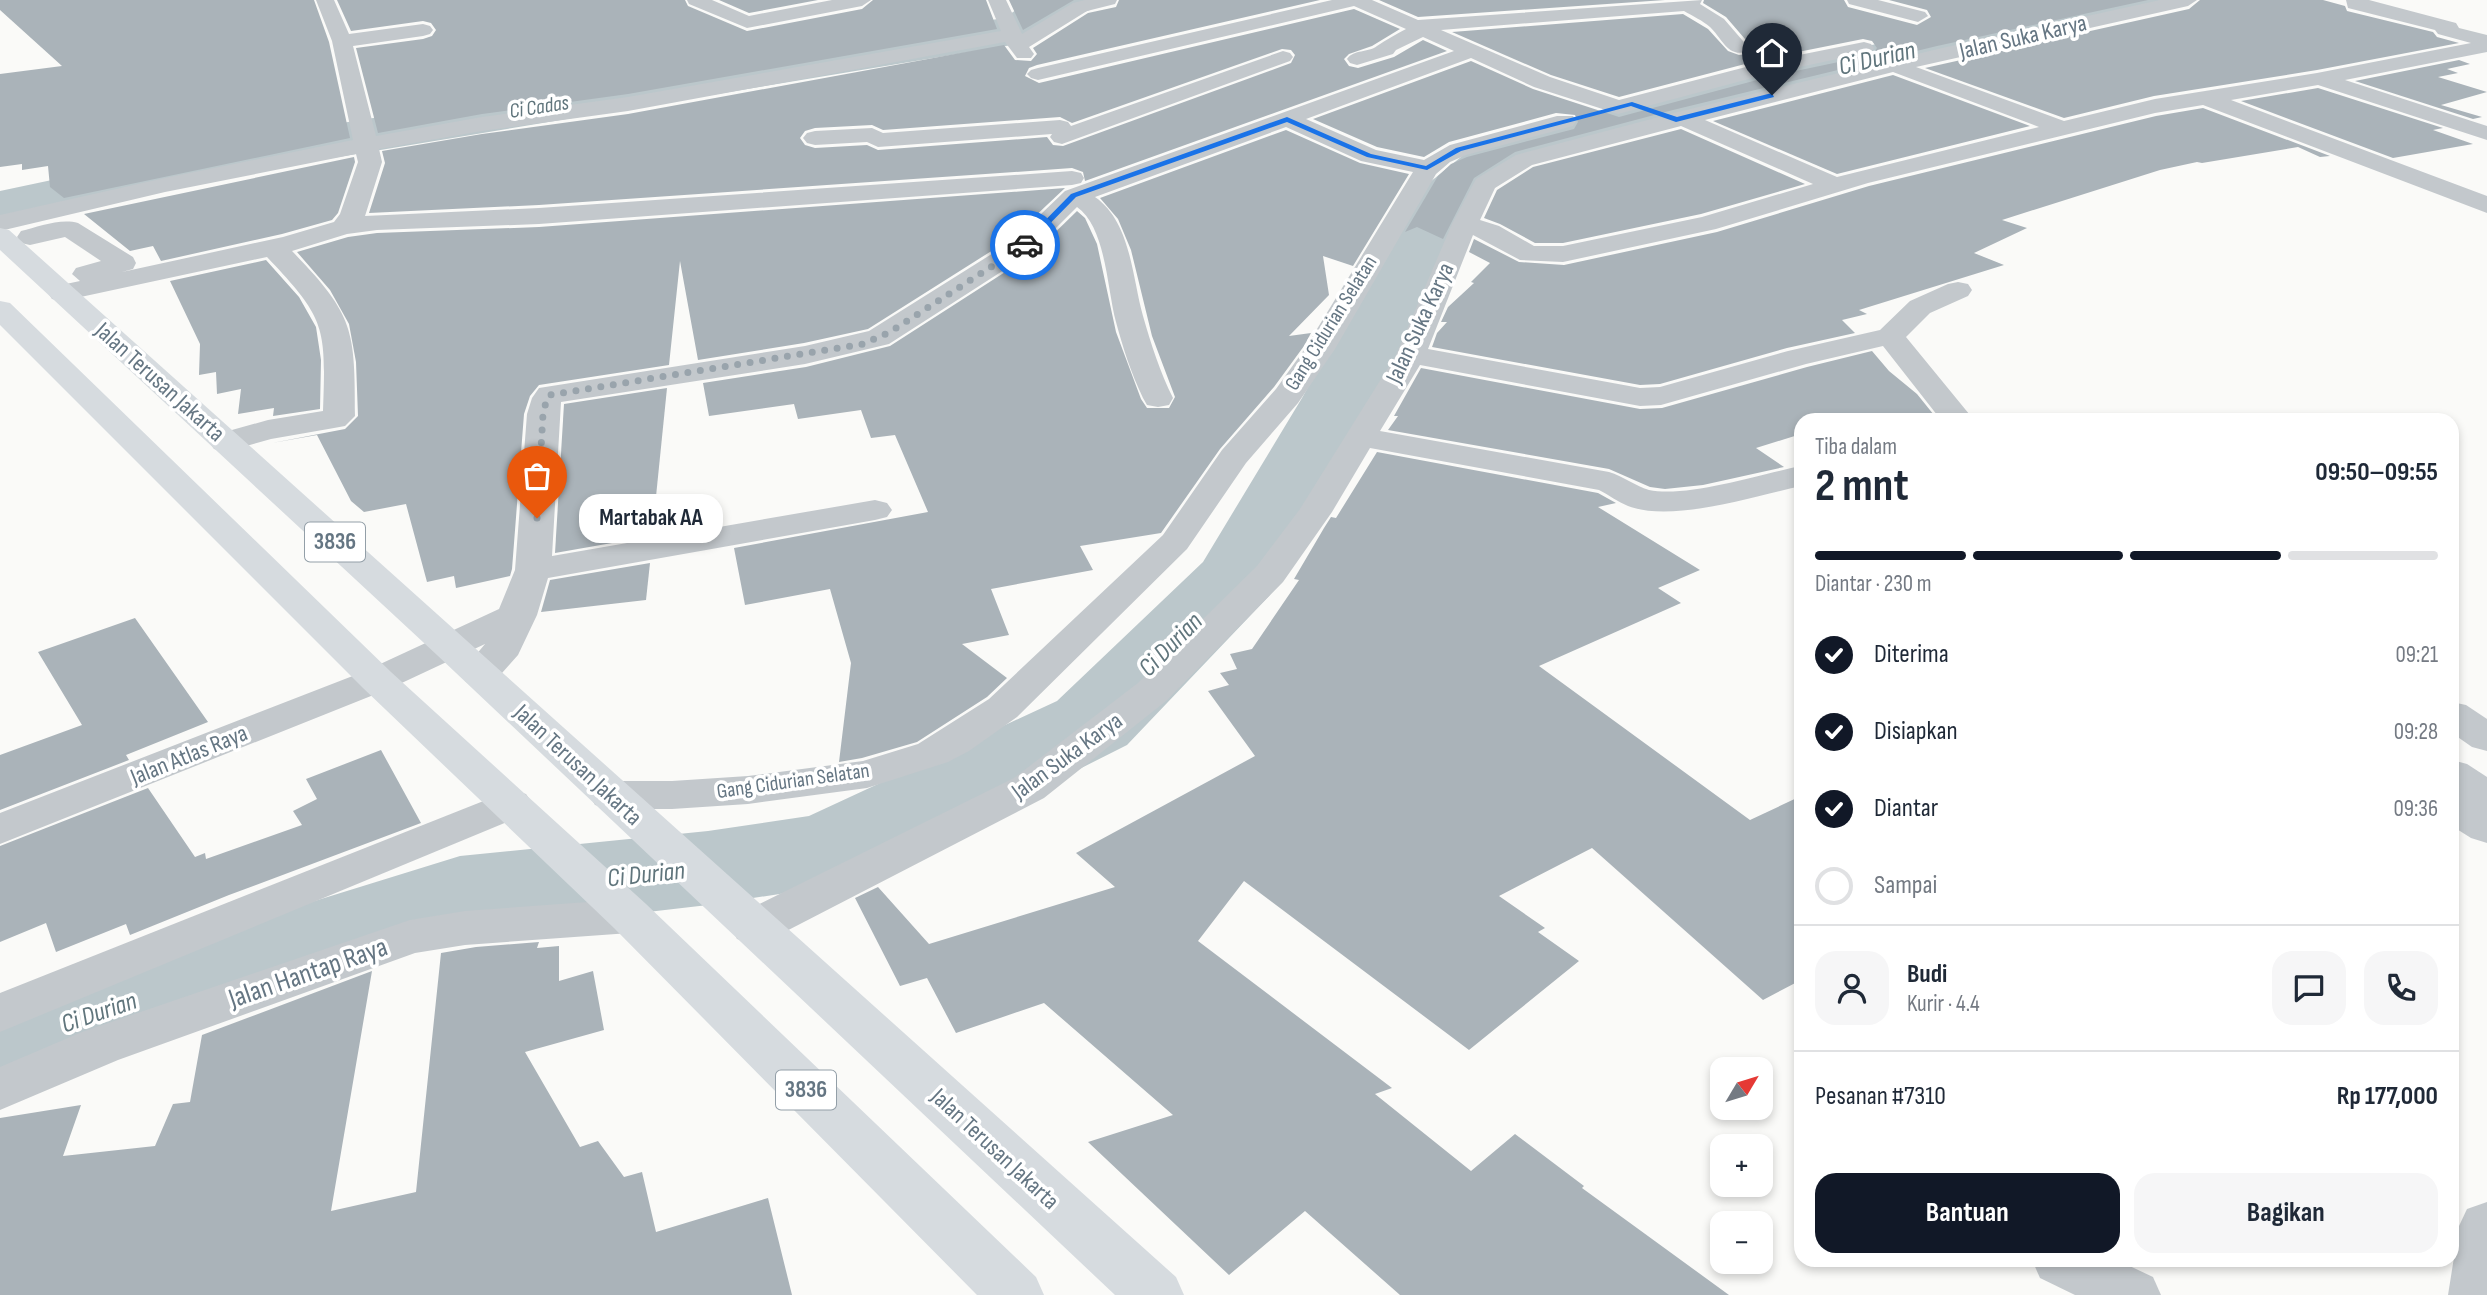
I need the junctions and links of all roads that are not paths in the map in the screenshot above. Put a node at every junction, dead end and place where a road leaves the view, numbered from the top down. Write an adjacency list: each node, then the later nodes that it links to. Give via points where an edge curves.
1 (325, 0): 17 (street)
2 (695, 0): 3 (street, via 747,22)
3 (862, 0)
4 (997, 0): 16 (street)
5 (1108, 0): 16 (street)
6 (1357, 0): 13 (street); 25 (street)
7 (1856, 0): 12 (street)
8 (2188, 0): 14 (street, Jalan Suka Karya)
9 (2355, 0): 18 (street, via 2361,2 2355,4 2449,27 2445,30)
10 (1690, 2): 13 (street, via 1447,22); 19 (street)
11 (2044, 12): 14 (street)
12 (1918, 16)
13 (1415, 20): 20 (street); 22 (street, via 1386,50)
14 (2075, 24): 24 (street, Jalan Suka Karya)
15 (423, 30): 17 (street)
16 (1011, 33): 23 (street); 25 (street); 37 (street, via 663,99 482,124)
17 (342, 41): 37 (street)
18 (2487, 44): 26 (street)
19 (1739, 48)
20 (1472, 51): 29 (street, via 1542,82); 33 (street)
21 (1283, 57): 34 (street)
22 (1357, 59)
23 (736, 63)
24 (1903, 63): 29 (street, Gang Cidurian Selatan, via 1877,47 1769,67); 31 (street, Jalan Suka Karya); 35 (street)
25 (1038, 74): 34 (street)
26 (2317, 79): 28 (street); 36 (street)
27 (534, 96): 30 (street)
28 (2206, 98): 35 (street); 42 (street)
29 (1628, 105): 31 (street); 39 (street, Gang Cidurian Selatan, via 1458,150)
30 (413, 115)
31 (1677, 118): 40 (street); 43 (street, Jalan Suka Karya, via 1524,160 1485,184)
32 (387, 119): 37 (street)
33 (1287, 119): 39 (street, via 1369,156); 41 (street)
34 (1060, 122): 38 (street, via 877,140 872,135); 41 (street)
35 (2061, 128): 40 (street)
36 (2487, 133)
37 (362, 134): 44 (street, via 370,162 352,216); 45 (street, via 165,185)
38 (815, 138)
39 (1427, 168): 66 (street, Gang Cidurian Selatan, via 1320,349 1234,457 1175,542 1003,708 933,753 867,774 748,790)
40 (1837, 186): 43 (street, via 1707,224 1563,254 1529,254)
41 (1076, 190): 44 (street); 52 (street, via 1101,216 1110,235 1146,374); 58 (street, via 1023,246 879,338 805,355 550,395 543,414)
42 (2487, 205)
43 (1465, 224): 51 (street, Jalan Suka Karya)
44 (342, 227): 46 (street)
45 (3, 234): 47 (main road, Jalan Terusan Jakarta / 3836); 47 (street, via 69,228 123,263)
46 (273, 247): 47 (street); 55 (street, via 310,288 338,335 339,416)
47 (57, 288): 55 (main road, Jalan Terusan Jakarta / 3836)
48 (1958, 290): 50 (street, via 1920,307)
49 (4, 319): 62 (main road, 3836)
50 (1890, 336): 51 (street, via 1661,396 1640,397); 53 (street)
51 (1411, 355): 54 (street, Jalan Suka Karya)
52 (1158, 398)
53 (1952, 413)
54 (1360, 437): 56 (street, via 1609,482 1640,499 1678,502); 73 (street, Jalan Suka Karya, via 1315,512 1270,574 1152,692 1028,788)
55 (225, 442): 60 (main road, Jalan Terusan Jakarta / 3836)
56 (1794, 477)
57 (875, 510): 58 (street)
58 (533, 570): 59 (street)
59 (518, 614): 60 (street, Jalan Atlas Raya); 61 (street, via 504,647)
60 (451, 647): 61 (main road, Jalan Terusan Jakarta / 3836); 62 (street, Jalan Atlas Raya)
61 (480, 674): 66 (main road, Jalan Terusan Jakarta / 3836)
62 (377, 680): 68 (main road, 3836); 71 (street, Jalan Atlas Raya)
63 (2459, 719): 64 (street)
64 (2487, 738)
65 (2459, 778): 67 (street)
66 (610, 795): 73 (main road, Jalan Terusan Jakarta / 3836)
67 (2487, 796)
68 (515, 809): 72 (main road, 3836); 74 (street)
69 (2459, 811): 70 (street)
70 (2487, 828)
71 (0, 829)
72 (613, 901): 75 (street, Jalan Hantap Raya, via 410,937 100,1046); 78 (main road, 3836)
73 (743, 917): 79 (main road, Jalan Terusan Jakarta / 3836)
74 (0, 1013)
75 (0, 1089)
76 (2487, 1226): 81 (street)
77 (2074, 1267): 80 (street)
78 (1015, 1295)
79 (1155, 1295)
80 (2132, 1295)
81 (2477, 1295)

